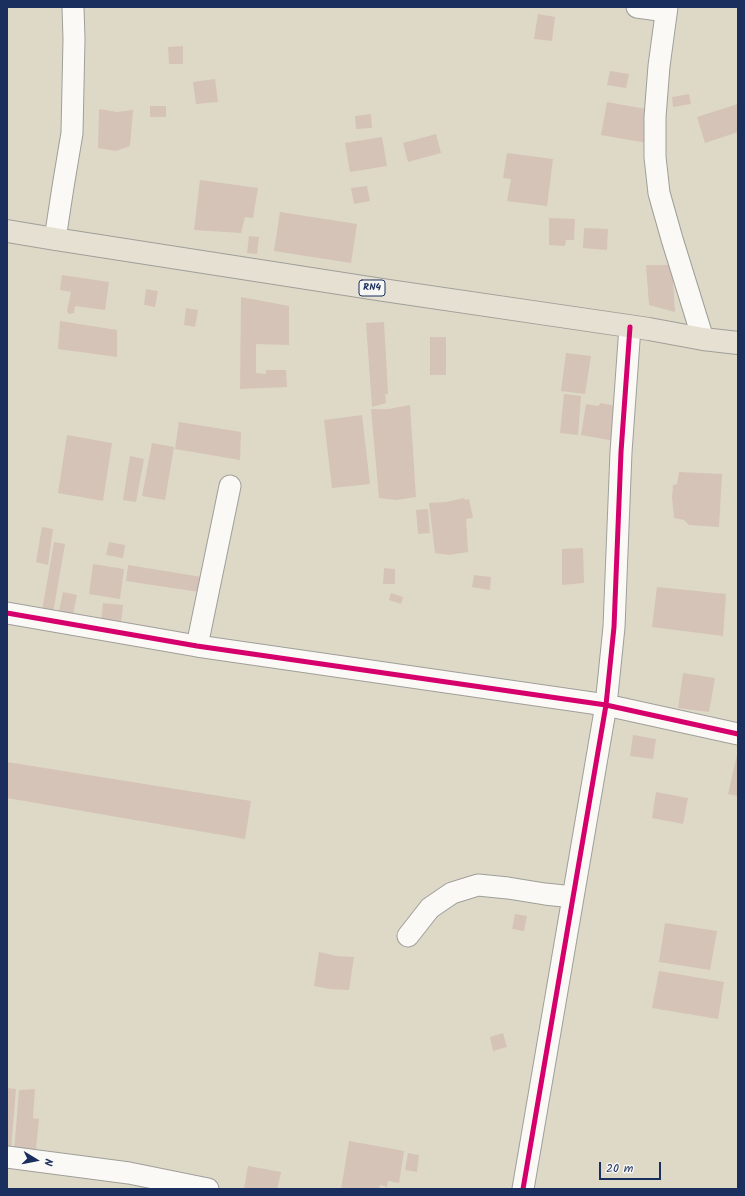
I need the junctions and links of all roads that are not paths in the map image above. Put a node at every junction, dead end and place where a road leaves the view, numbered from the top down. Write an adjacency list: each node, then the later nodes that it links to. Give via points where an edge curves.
1 (73, 7): 5 (street, via 72,132)
2 (637, 7): 3 (street)
3 (667, 9): 7 (street, via 655,117 655,157 659,194)
4 (7, 231): 5 (highway, RN4)
5 (55, 239): 6 (highway, RN4)
6 (630, 327): 7 (highway, RN4); 12 (street, via 621,452 614,627)
7 (703, 339): 8 (highway, RN4)
8 (738, 343)
9 (230, 486): 11 (street)
10 (7, 613): 11 (street)
11 (197, 646): 12 (street)
12 (606, 705): 13 (street); 14 (street)
13 (738, 734)
14 (573, 897): 15 (street, via 478,885 452,893 430,908); 19 (street)
15 (408, 936)
16 (7, 1157): 17 (street, via 129,1173)
17 (184, 1187): 18 (street)
18 (208, 1189)
19 (523, 1189)

